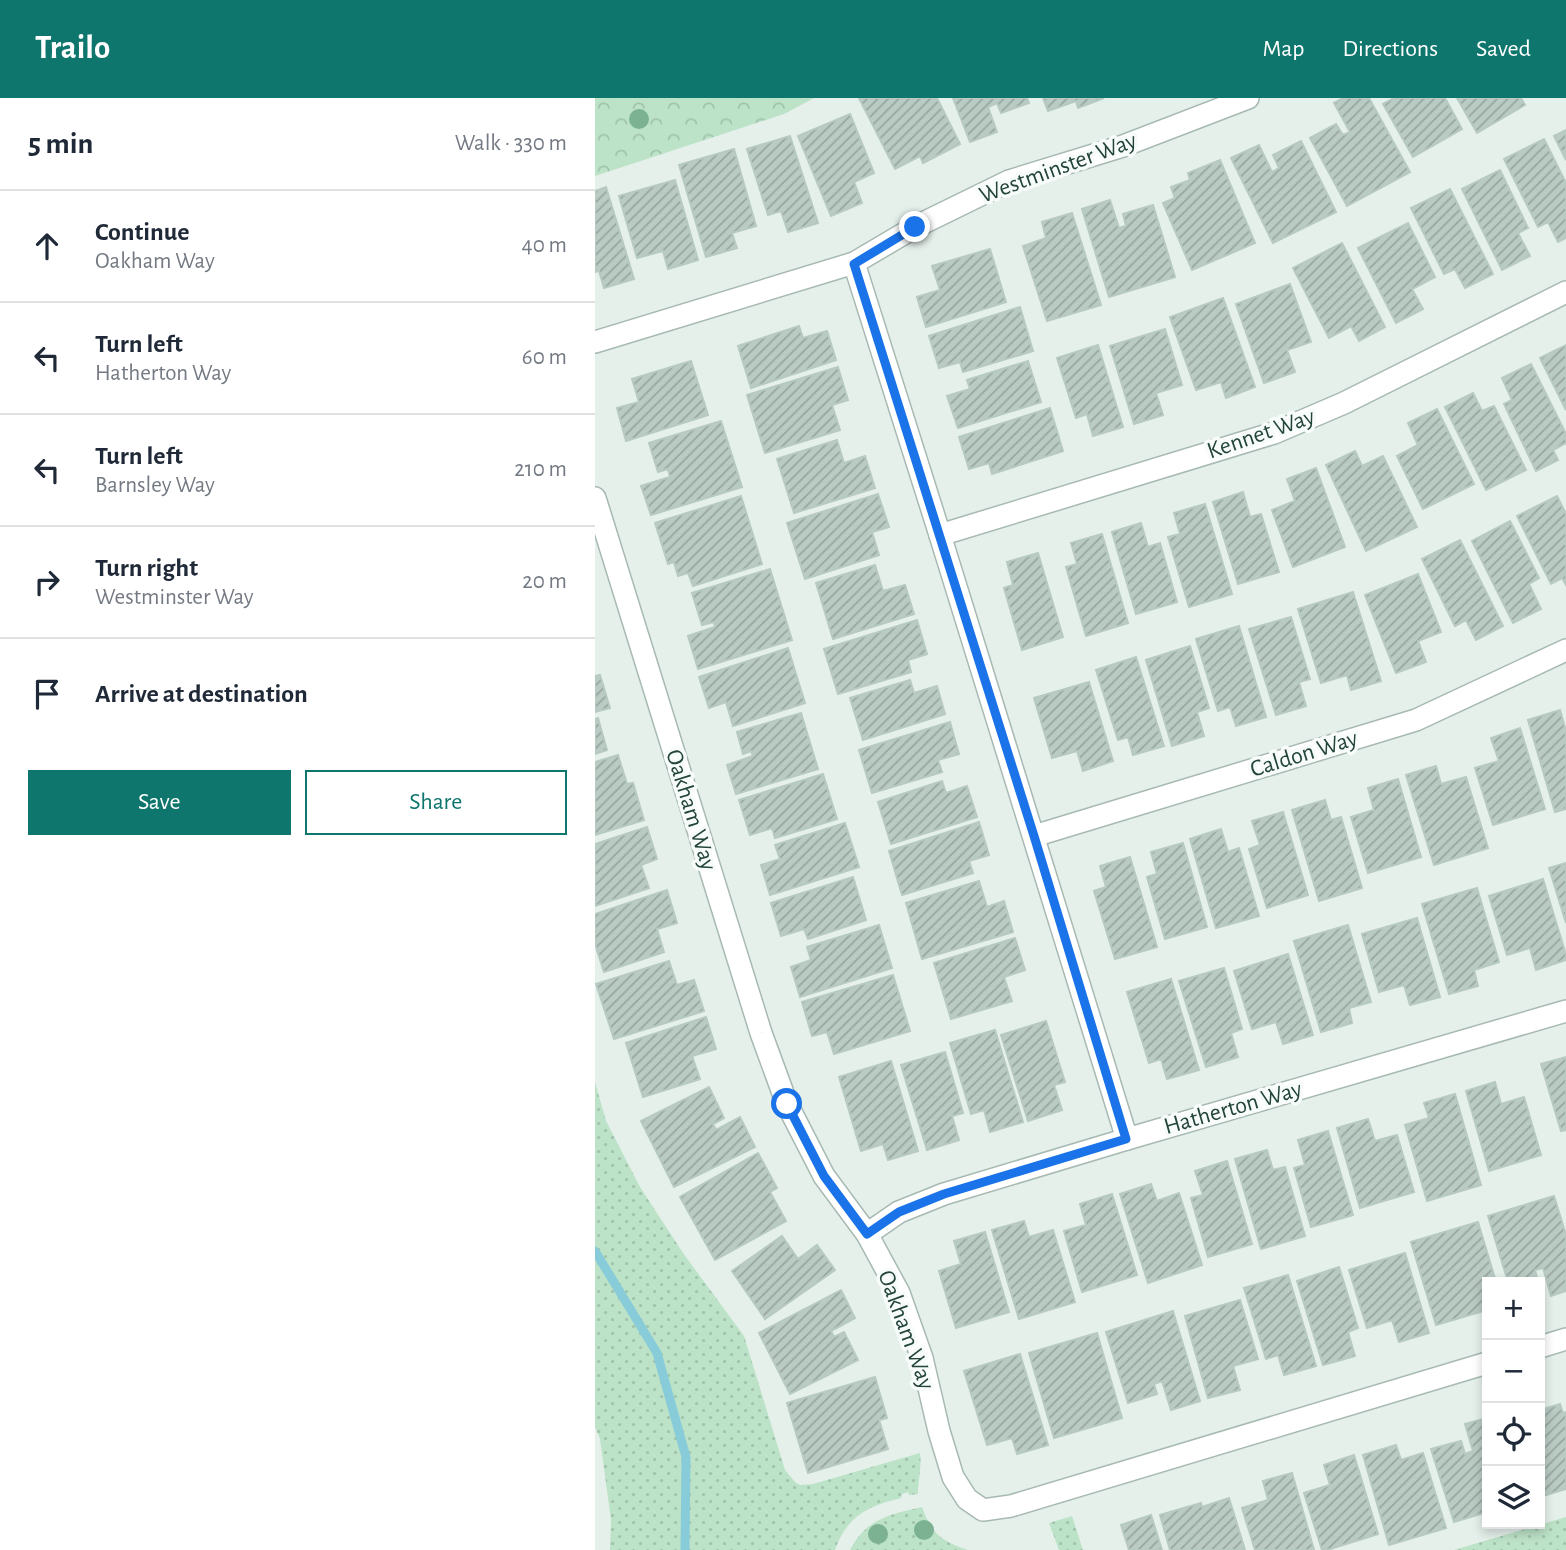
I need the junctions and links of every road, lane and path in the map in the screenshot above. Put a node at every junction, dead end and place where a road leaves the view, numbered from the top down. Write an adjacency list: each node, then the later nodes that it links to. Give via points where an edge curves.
1 (1248, 98): 2 (street, Westminster Way, via 1123,146 1009,181 915,227)
2 (854, 264): 4 (street, Westminster Way); 6 (street)
3 (1566, 292): 6 (street, Kennet Way, via 1274,433)
4 (595, 342)
5 (595, 498): 11 (street, Oakham Way, via 787,1104 824,1176)
6 (940, 535): 8 (street)
7 (1566, 650): 8 (street, Caldon Way, via 1416,720)
8 (1034, 836): 10 (street)
9 (1566, 1011): 10 (street, Hatherton Way)
10 (1126, 1139): 11 (street, Hatherton Way, via 944,1194 899,1212)
11 (867, 1234): 14 (street, Oakham Way, via 899,1293 922,1358 953,1477 967,1499 982,1510 1011,1506)
12 (1566, 1339): 13 (street)
13 (1545, 1345)
14 (1482, 1365)

